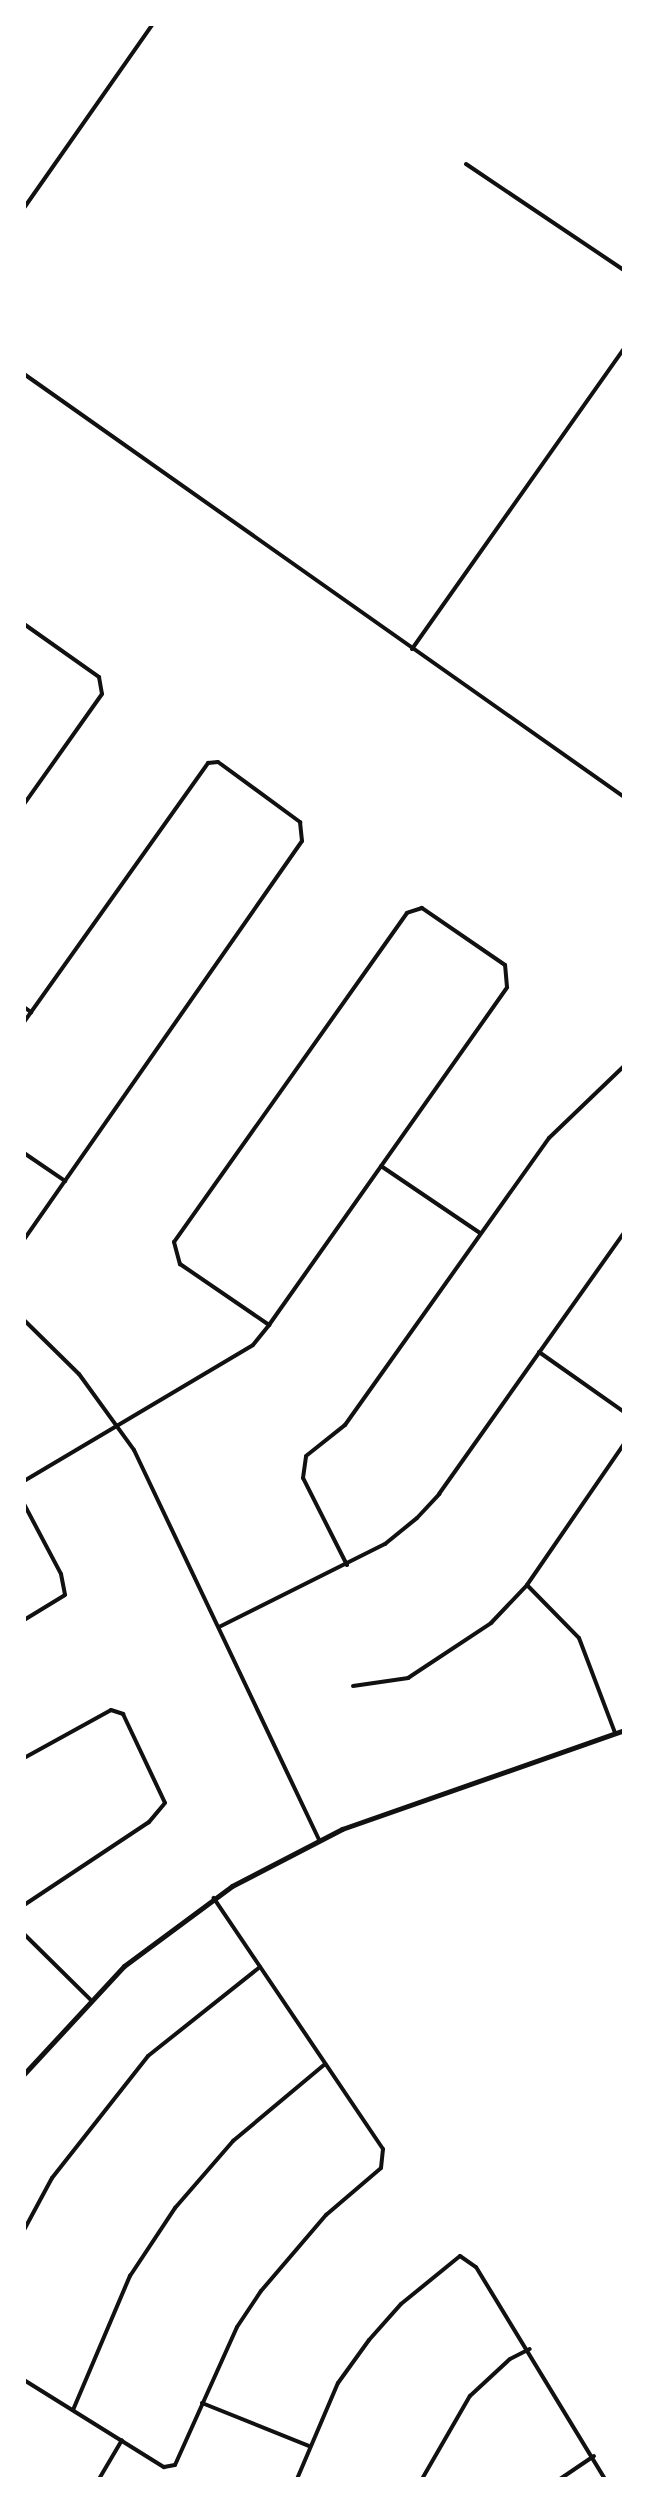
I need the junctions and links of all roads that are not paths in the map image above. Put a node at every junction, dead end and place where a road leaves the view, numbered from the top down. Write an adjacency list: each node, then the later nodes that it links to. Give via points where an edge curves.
1 (153, 24): 3 (street)
2 (466, 164): 4 (street)
3 (24, 208)
4 (624, 270)
5 (624, 348): 8 (street)
6 (24, 374): 8 (street)
7 (24, 624): 10 (street, via 99,677 102,694)
8 (412, 649): 9 (street)
9 (624, 797)
10 (24, 804)
11 (24, 1007): 12 (street)
12 (31, 1012): 13 (street); 17 (street, via 208,763 218,762 300,822 305,831)
13 (24, 1022)
14 (624, 1066): 18 (street, via 549,1138)
15 (24, 1153): 17 (street)
16 (381, 1166): 18 (street); 22 (street); 22 (street, via 510,977 506,965 415,907 174,1242 173,1253 180,1264)
17 (65, 1182): 20 (street)
18 (480, 1233): 29 (street, via 345,1425 306,1456 301,1468)
19 (624, 1233): 23 (street)
20 (24, 1240)
21 (24, 1320): 25 (street)
22 (269, 1325): 25 (street, via 236,1359)
23 (539, 1352): 24 (street); 29 (street, via 440,1494 385,1544)
24 (624, 1412)
25 (118, 1421): 27 (street); 32 (street)
26 (624, 1444): 30 (street)
27 (24, 1481)
28 (24, 1504): 31 (street, via 61,1574 65,1595)
29 (346, 1565): 32 (street)
30 (527, 1585): 33 (street, via 491,1623 429,1668 388,1685); 35 (street, via 579,1638)
31 (24, 1620)
32 (219, 1627): 37 (street)
33 (353, 1686)
34 (624, 1730): 35 (street)
35 (615, 1733): 37 (street)
36 (24, 1758): 39 (street, via 111,1710 123,1714 165,1803 162,1812)
37 (319, 1840): 38 (street)
38 (214, 1898): 41 (street); 42 (street, via 124,1966)
39 (24, 1905)
40 (24, 1934): 42 (street)
41 (260, 1967): 43 (street); 45 (street, via 148,2056 59,2169)
42 (90, 2000): 44 (street)
43 (325, 2064): 48 (street, via 383,2149 384,2160 326,2215 261,2291 237,2327); 49 (street, via 233,2141 175,2208 130,2276)
44 (24, 2074)
45 (24, 2230)
46 (530, 2349): 51 (street, via 476,2267 460,2256 401,2304 369,2340 338,2383); 52 (street); 55 (street, via 510,2359 470,2396 436,2447)
47 (24, 2380): 49 (street)
48 (202, 2403): 50 (street, via 175,2465 164,2468); 51 (street)
49 (73, 2410): 50 (street)
50 (122, 2440): 53 (street)
51 (309, 2446): 54 (street)
52 (594, 2456): 56 (street); 57 (street)
53 (99, 2479)
54 (297, 2479)
55 (422, 2479)
56 (560, 2479)
57 (606, 2479)

